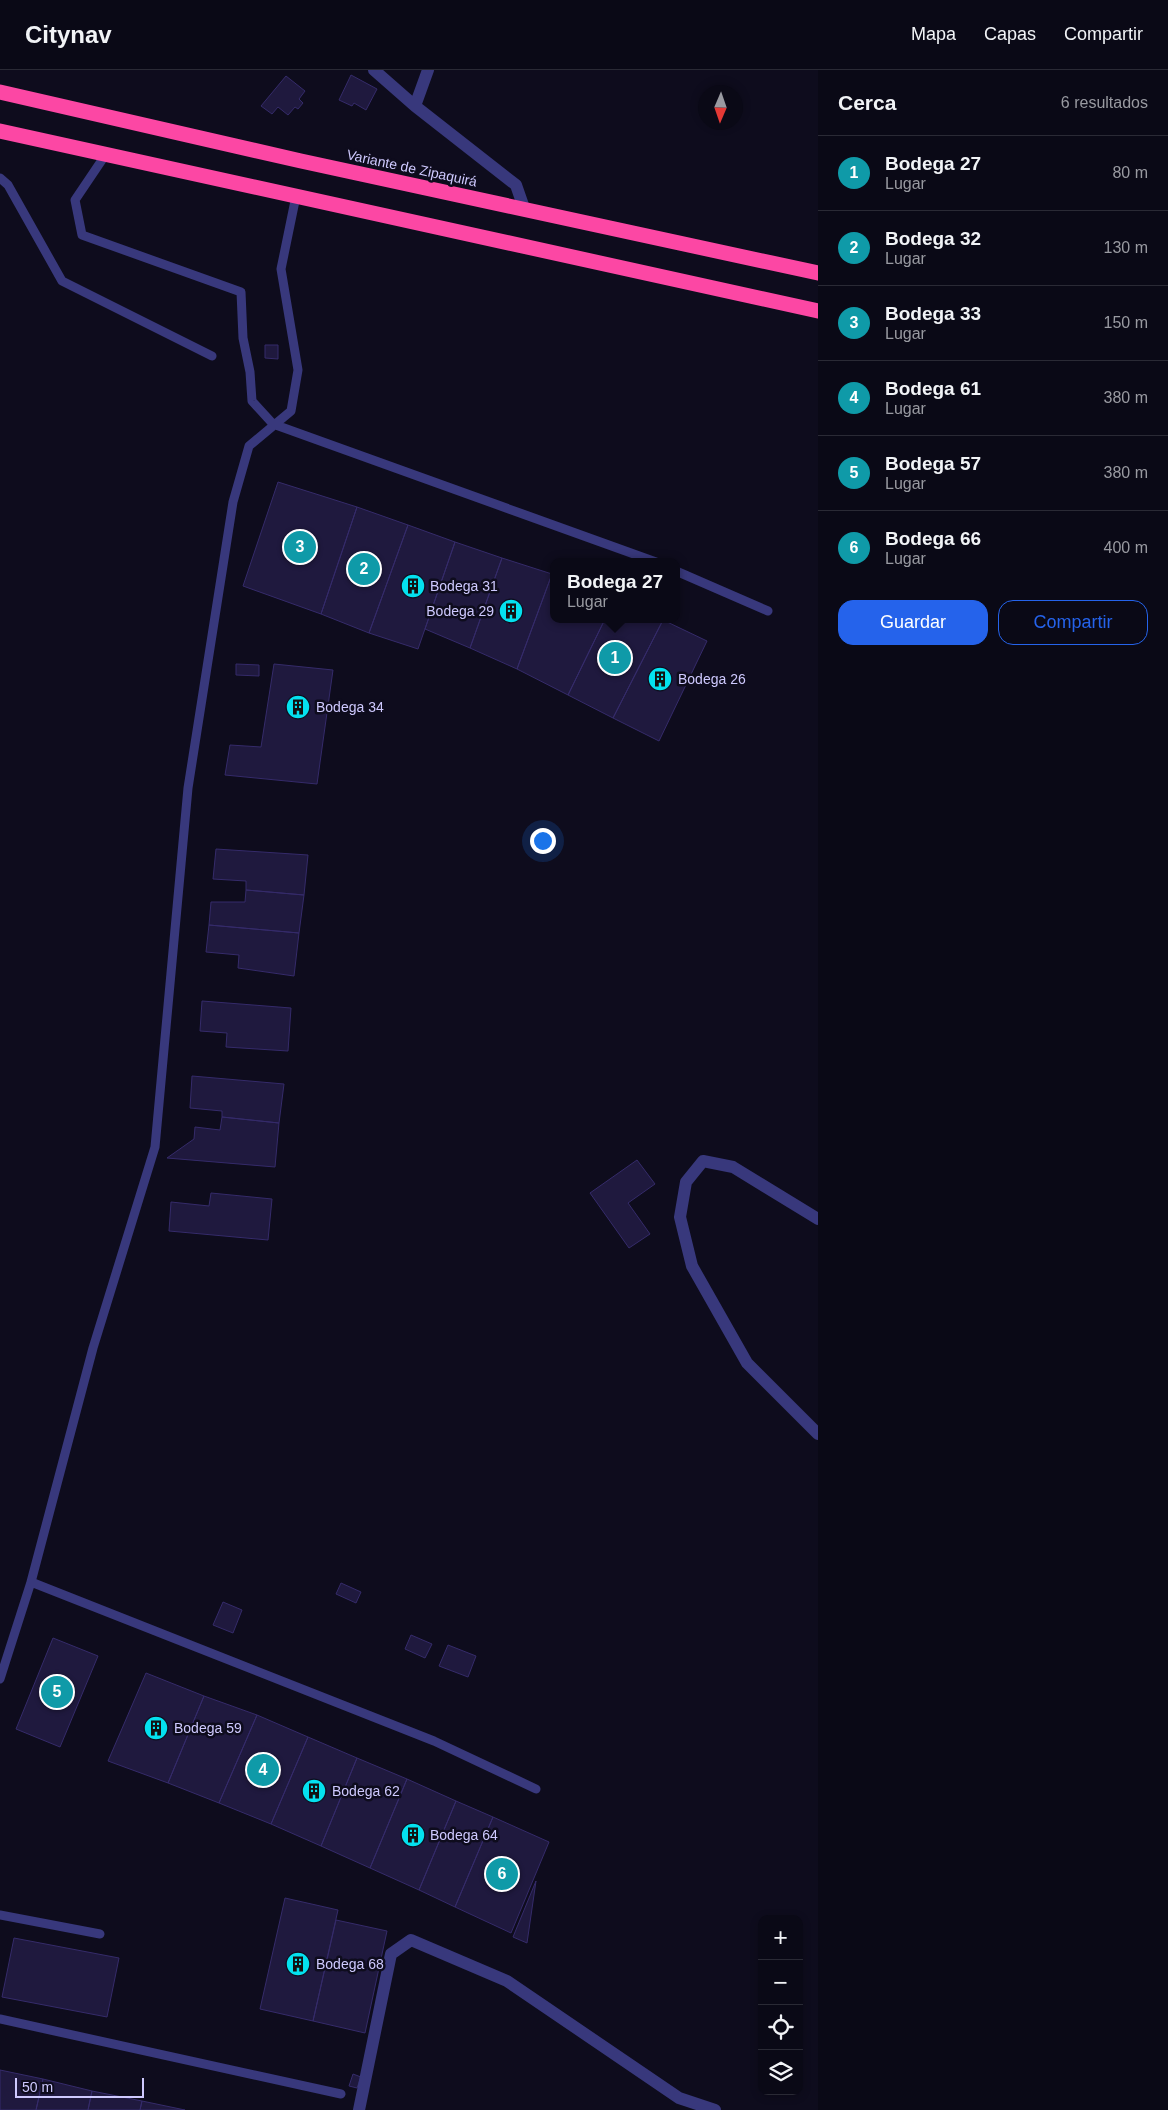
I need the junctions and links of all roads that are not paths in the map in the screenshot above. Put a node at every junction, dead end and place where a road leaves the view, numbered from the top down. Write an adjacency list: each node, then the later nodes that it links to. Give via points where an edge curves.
1 (374, 70): 4 (street)
2 (428, 70): 4 (street)
3 (0, 92): 9 (highway, Variante de Zipaquirá)
4 (415, 106): 9 (street, via 516,185)
5 (0, 131): 6 (highway)
6 (106, 154): 8 (highway); 13 (lane, via 75,200 82,235 241,292 243,338 252,401)
7 (0, 178): 12 (lane, via 8,185 62,281)
8 (296, 196): 11 (highway); 13 (lane, via 281,269 298,370 291,410)
9 (524, 208): 10 (highway, Variante de Zipaquirá)
10 (818, 273)
11 (818, 311)
12 (212, 356)
13 (274, 424): 14 (lane); 19 (lane, via 249,446 230,522 188,788 155,1148 93,1348)
14 (645, 558)
15 (680, 573): 16 (lane)
16 (768, 611)
17 (818, 1219): 18 (street, via 732,1167 703,1161 686,1182 680,1217 692,1266 747,1363)
18 (818, 1434)
19 (31, 1582): 20 (lane); 21 (lane, via 434,1741)
20 (0, 1679)
21 (536, 1789)
22 (0, 1915): 23 (lane)
23 (100, 1934)
24 (0, 2019): 25 (lane)
25 (341, 2094)
26 (359, 2110): 27 (street, via 392,1954 411,1940 507,1981 679,2098)
27 (715, 2110)

